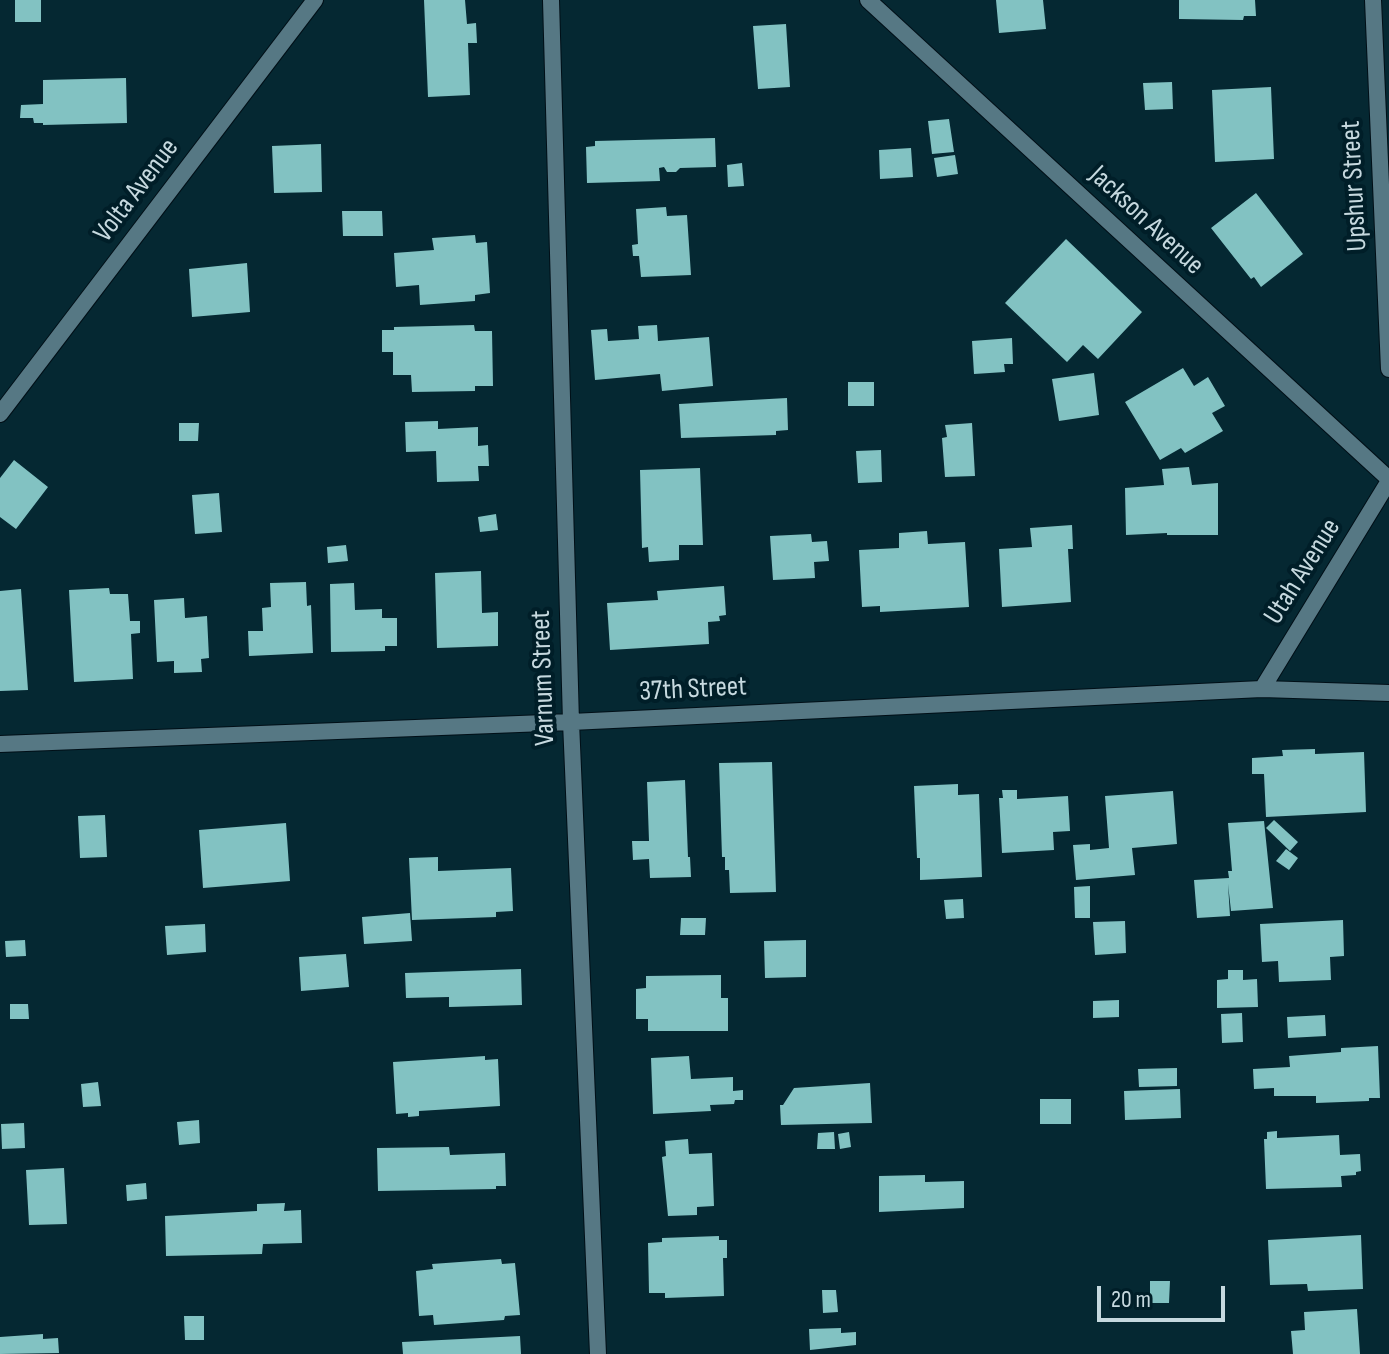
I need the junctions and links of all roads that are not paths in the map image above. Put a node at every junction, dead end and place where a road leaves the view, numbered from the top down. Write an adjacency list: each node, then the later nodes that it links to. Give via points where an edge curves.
1 (315, 0): 6 (street, Volta Avenue)
2 (551, 0): 10 (street, Varnum Street)
3 (868, 0): 7 (street, Jackson Avenue)
4 (1373, 0): 5 (street, Upshur Street)
5 (1389, 369)
6 (0, 414)
7 (1389, 480): 8 (street, Utah Avenue)
8 (1262, 689): 9 (street, 37th Street); 10 (street, 37th Street)
9 (1389, 693)
10 (571, 722): 11 (street, 37th Street); 12 (street, Varnum Street)
11 (0, 744)
12 (598, 1354)

